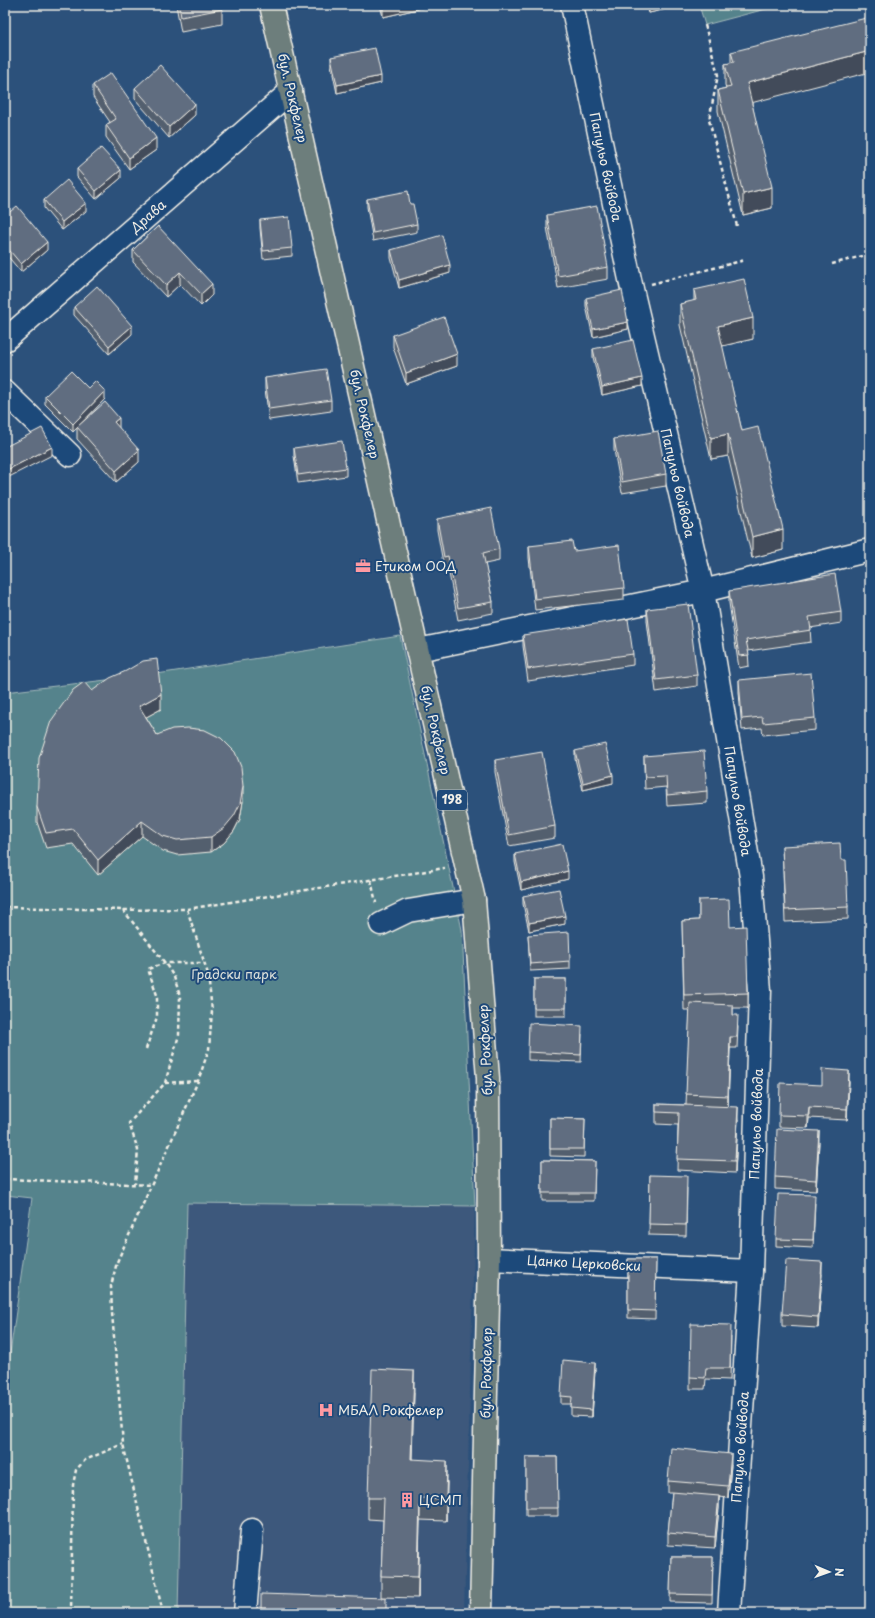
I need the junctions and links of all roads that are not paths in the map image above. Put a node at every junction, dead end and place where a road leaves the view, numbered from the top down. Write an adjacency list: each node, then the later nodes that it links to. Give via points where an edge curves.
1 (271, 5): 3 (main road, бул. Рокфелер / 198)
2 (572, 5): 8 (street, Папульо войвода, via 632,289)
3 (292, 91): 4 (street, Драва); 9 (main road, бул. Рокфелер / 198)
4 (5, 340)
5 (5, 392): 6 (street)
6 (70, 455)
7 (870, 550): 8 (street)
8 (703, 591): 9 (street); 13 (street, Папульо войвода, via 751,877 760,991)
9 (418, 650): 10 (main road, бул. Рокфелер / 198)
10 (474, 900): 11 (street, via 408,911); 12 (main road, бул. Рокфелер / 198, via 488,1078)
11 (381, 924)
12 (489, 1259): 13 (street, Цанко Церковски); 16 (main road, бул. Рокфелер / 198)
13 (751, 1271): 17 (street, Папульо войвода)
14 (252, 1530): 15 (street)
15 (245, 1613)
16 (481, 1613)
17 (729, 1613)

